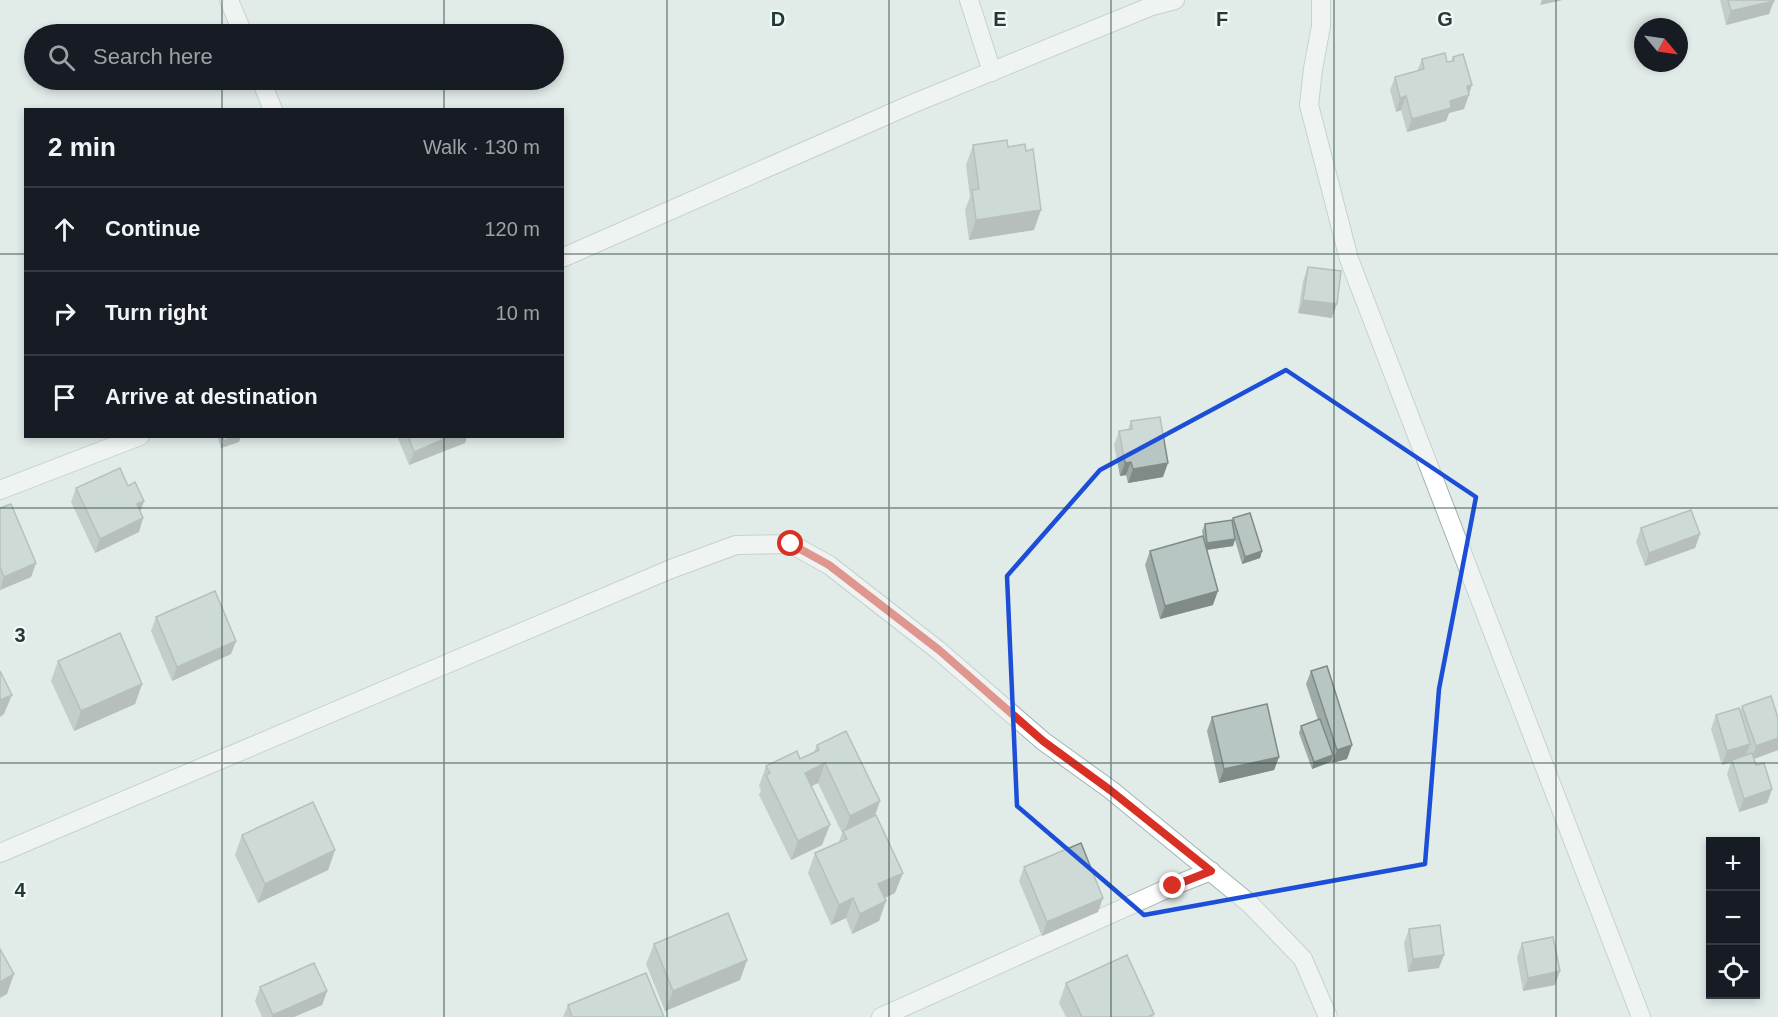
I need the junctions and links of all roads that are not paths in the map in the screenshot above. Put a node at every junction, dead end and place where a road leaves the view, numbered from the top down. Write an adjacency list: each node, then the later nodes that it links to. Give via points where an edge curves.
1 (230, 0): 5 (street)
2 (969, 0): 6 (street)
3 (1175, 0): 6 (street)
4 (1321, 0): 16 (street, via 1309,105 1349,259)
5 (239, 24)
6 (992, 72): 9 (street)
7 (265, 90): 8 (street)
8 (272, 108)
9 (564, 257)
10 (136, 438): 11 (street)
11 (0, 490)
12 (0, 853): 13 (street, via 671,568 736,545 791,544 829,565 939,650 1043,741)
13 (1211, 871): 14 (street); 15 (street, via 1250,904 1303,959)
14 (881, 1017)
15 (1328, 1017)
16 (1641, 1017)

